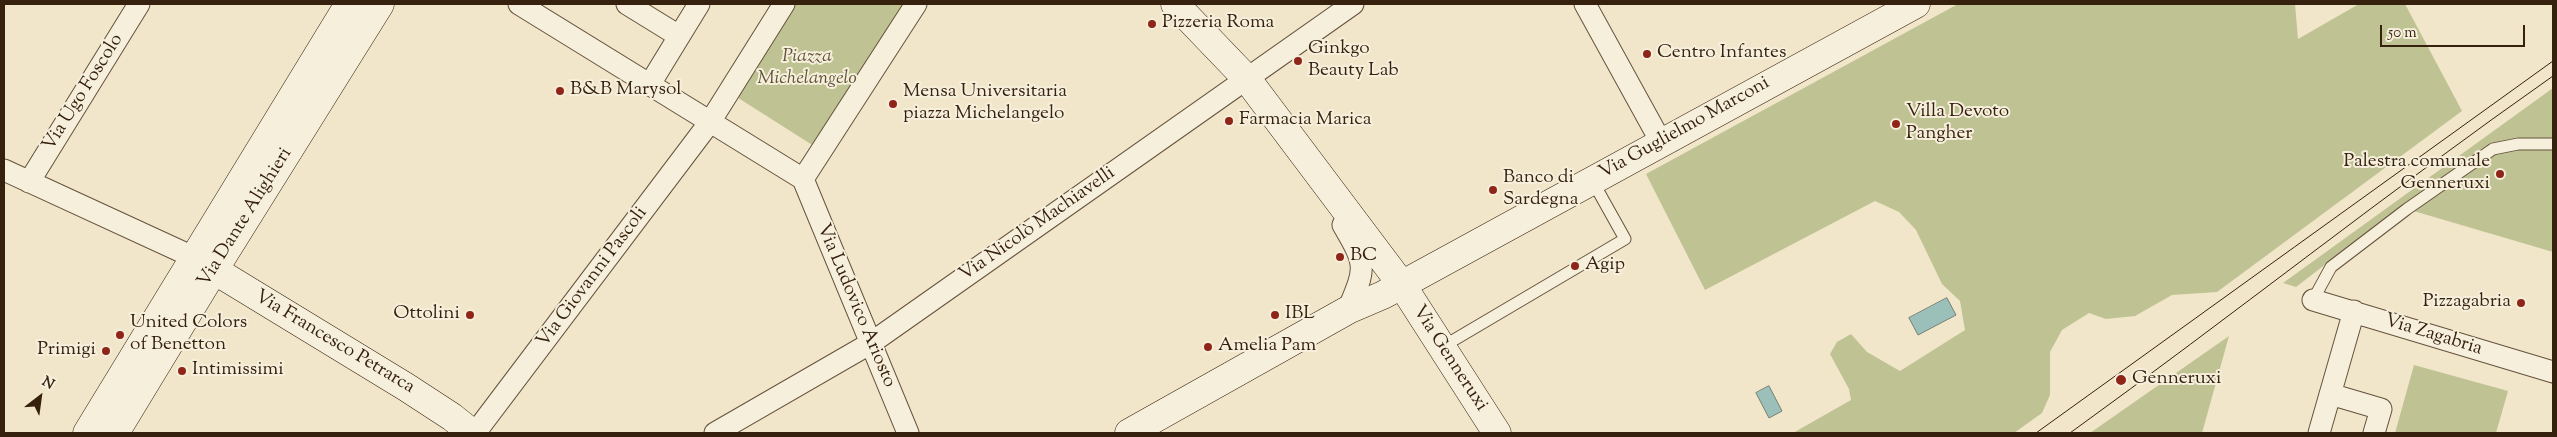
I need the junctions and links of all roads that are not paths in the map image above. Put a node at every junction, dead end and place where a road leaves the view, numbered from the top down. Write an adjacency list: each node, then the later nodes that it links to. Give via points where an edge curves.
1 (139, 4): 22 (street, Via Ugo Foscolo)
2 (349, 4): 24 (street, Via Dante Alighieri)
3 (380, 4): 24 (street, Via Dante Alighieri)
4 (519, 4): 15 (street)
5 (627, 4): 13 (street)
6 (698, 4): 13 (street)
7 (784, 4): 16 (street)
8 (916, 4): 20 (street)
9 (1175, 4): 14 (street, Via Genneruxi)
10 (1353, 4): 14 (street, Via Nicolò Machiavelli)
11 (1587, 4): 17 (street)
12 (1916, 4): 17 (street, Via Guglielmo Marconi)
13 (679, 36): 15 (street)
14 (1247, 79): 23 (street, Via Genneruxi); 29 (street, Via Nicolò Machiavelli)
15 (650, 84): 16 (street)
16 (710, 122): 20 (street); 35 (street, Via Giovanni Pascoli)
17 (1661, 142): 21 (street, Via Guglielmo Marconi)
18 (2553, 144): 26 (lane, via 2518,144 2493,149 2331,267)
19 (4, 170): 22 (street)
20 (803, 179): 29 (street, Via Ludovico Ariosto)
21 (1592, 180): 25 (street, Via Guglielmo Marconi); 30 (lane, via 1625,238)
22 (29, 182): 24 (street)
23 (1344, 207): 25 (street, Via Genneruxi); 27 (street, via 1343,226 1356,244 1362,272)
24 (204, 263): 33 (street, Via Dante Alighieri); 34 (street, Via Dante Alighieri); 35 (street, Via Francesco Petrarca, via 406,387)
25 (1402, 285): 27 (street, Via Guglielmo Marconi); 30 (street, Via Genneruxi)
26 (2313, 300): 28 (street, Via Zagabria)
27 (1348, 310): 38 (street, Via Guglielmo Marconi)
28 (2354, 311): 31 (street, Via Zagabria); 32 (street)
29 (871, 343): 36 (street, Via Nicolò Machiavelli); 37 (street, Via Ludovico Ariosto)
30 (1442, 347): 39 (street, Via Genneruxi)
31 (2553, 372)
32 (2330, 394): 40 (street); 41 (street, via 2381,409)
33 (87, 433)
34 (115, 433)
35 (474, 433)
36 (715, 433)
37 (908, 433)
38 (1129, 433)
39 (1497, 433)
40 (2318, 433)
41 (2374, 433)

